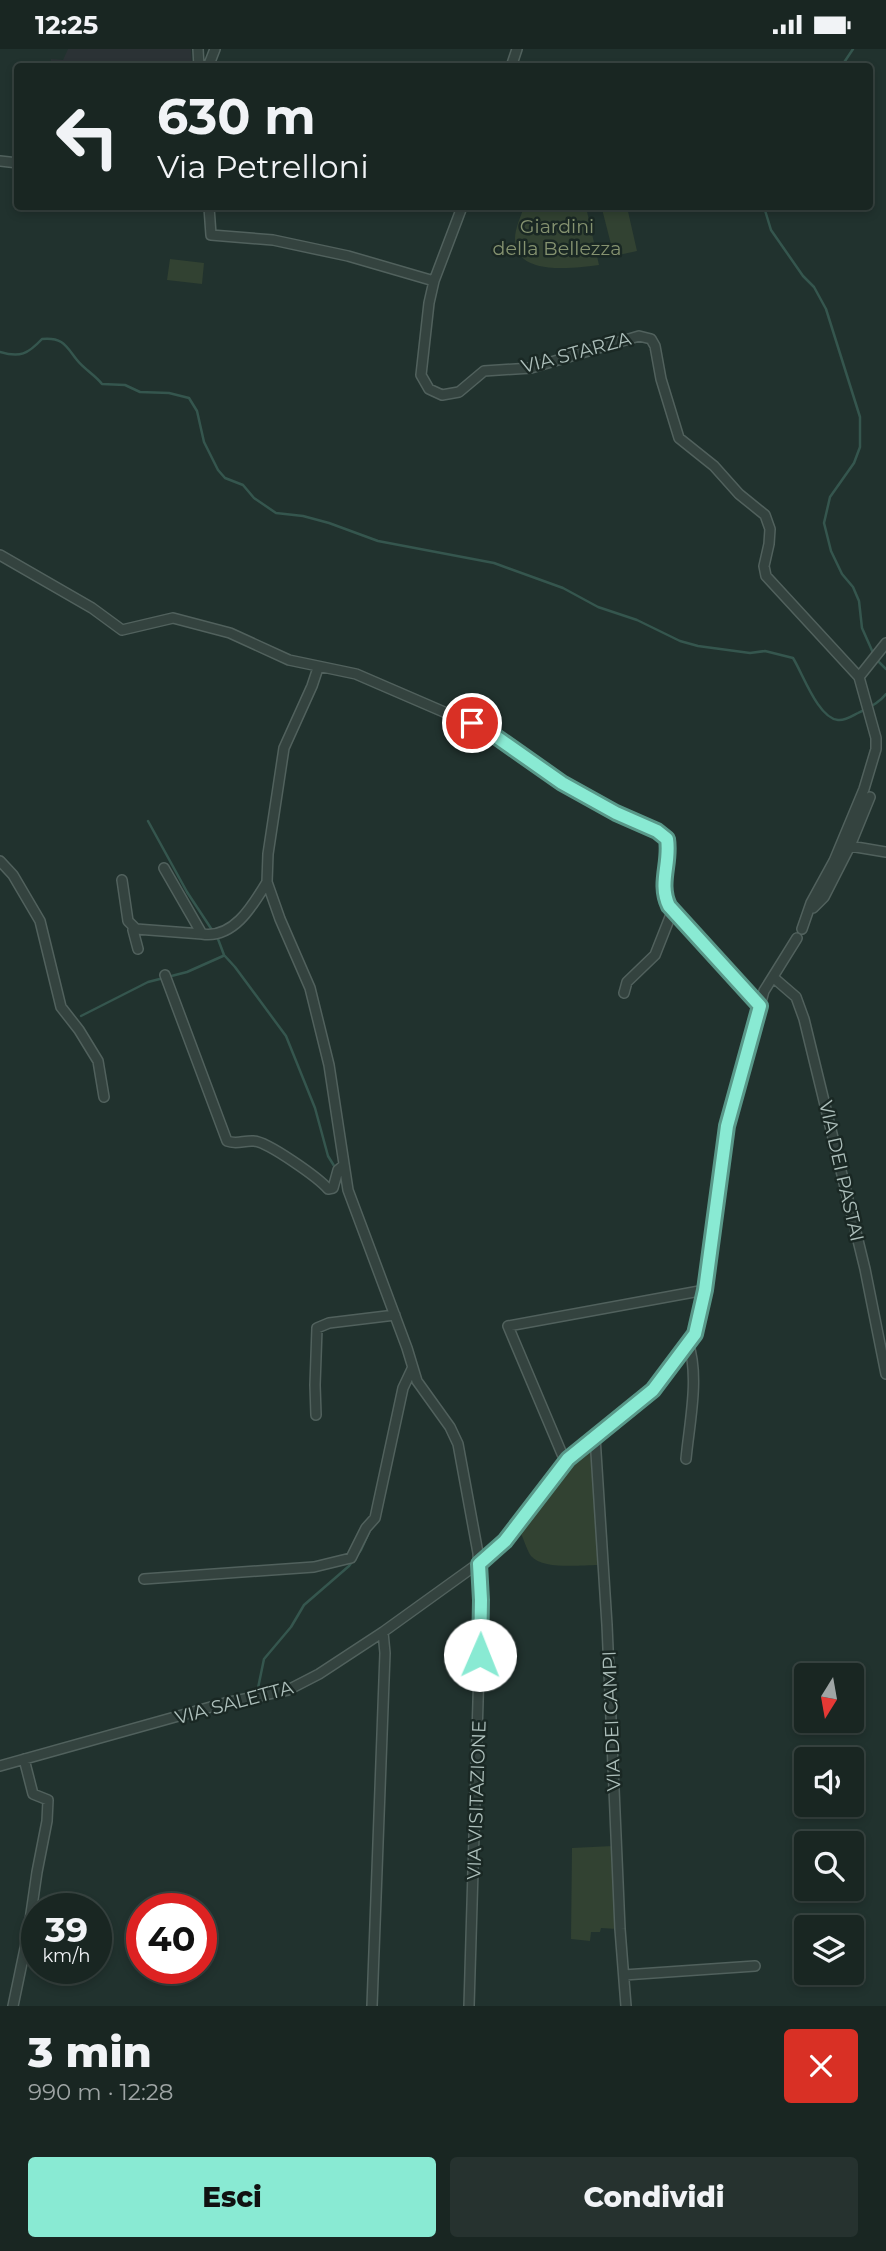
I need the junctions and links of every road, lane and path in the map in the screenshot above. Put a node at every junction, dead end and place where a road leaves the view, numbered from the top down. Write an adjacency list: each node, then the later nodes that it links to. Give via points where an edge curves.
1 (209, 210): 3 (street, via 211,235 348,256)
2 (460, 210): 4 (street, VIA STARZA)
3 (419, 278): 4 (street); 5 (street)
4 (434, 281): 5 (street, VIA STARZA)
5 (430, 299): 9 (street, VIA STARZA, via 421,375 429,389 442,395 459,392 484,371 530,368 639,336 651,339 679,438 765,515 770,529 766,576)
6 (0, 555): 8 (street, via 122,630 173,618 230,633)
7 (886, 643): 9 (street)
8 (318, 668): 16 (street, via 284,748); 17 (street, via 356,674 456,715 488,731 562,783 657,831 667,839 663,893)
9 (859, 677): 18 (street, via 876,749 834,861)
10 (870, 797): 11 (street)
11 (849, 846): 12 (street); 18 (street, via 824,897)
12 (886, 852)
13 (0, 860): 26 (street, via 40,921 61,1007 98,1061)
14 (163, 867): 20 (street)
15 (122, 880): 19 (street, via 128,921)
16 (267, 882): 20 (street, via 230,929); 27 (street, VIA VISITAZIONE, via 310,988 329,1065)
17 (673, 912): 24 (street, via 655,955 627,982); 25 (street)
18 (808, 912): 23 (street)
19 (135, 929): 20 (street); 21 (street)
20 (202, 934)
21 (138, 949)
22 (165, 975): 27 (street, via 227,1141 256,1140 320,1178 328,1189 333,1188)
23 (774, 978): 25 (street); 32 (street, VIA DEI PASTAI, via 796,997 804,1019)
24 (624, 993)
25 (760, 1006): 28 (street, via 727,1126)
26 (104, 1097)
27 (339, 1170): 29 (street, VIA VISITAZIONE)
28 (705, 1290): 30 (street, via 695,1334); 35 (street, via 508,1326)
29 (390, 1316): 31 (street, VIA VISITAZIONE); 33 (street, via 317,1328)
30 (688, 1343): 34 (street, via 653,1390); 36 (street, via 693,1379)
31 (412, 1369): 37 (street, VIA VISITAZIONE, via 458,1444); 38 (street, via 403,1388 375,1518 351,1558 314,1567)
32 (886, 1374)
33 (316, 1415)
34 (595, 1437): 35 (street); 43 (street, VIA DEI CAMPI)
35 (568, 1459): 37 (street, via 505,1541)
36 (686, 1459)
37 (479, 1564): 39 (street, VIA SALETTA); 46 (street, VIA VISITAZIONE)
38 (144, 1579)
39 (383, 1632): 40 (street, VIA SALETTA, via 288,1690); 45 (street)
40 (24, 1759): 41 (street, VIA SALETTA); 44 (street, via 33,1794 48,1800)
41 (0, 1766)
42 (755, 1966): 43 (street)
43 (624, 1975): 47 (street, VIA DEI CAMPI)
44 (13, 2006)
45 (372, 2006)
46 (469, 2006)
47 (626, 2006)

